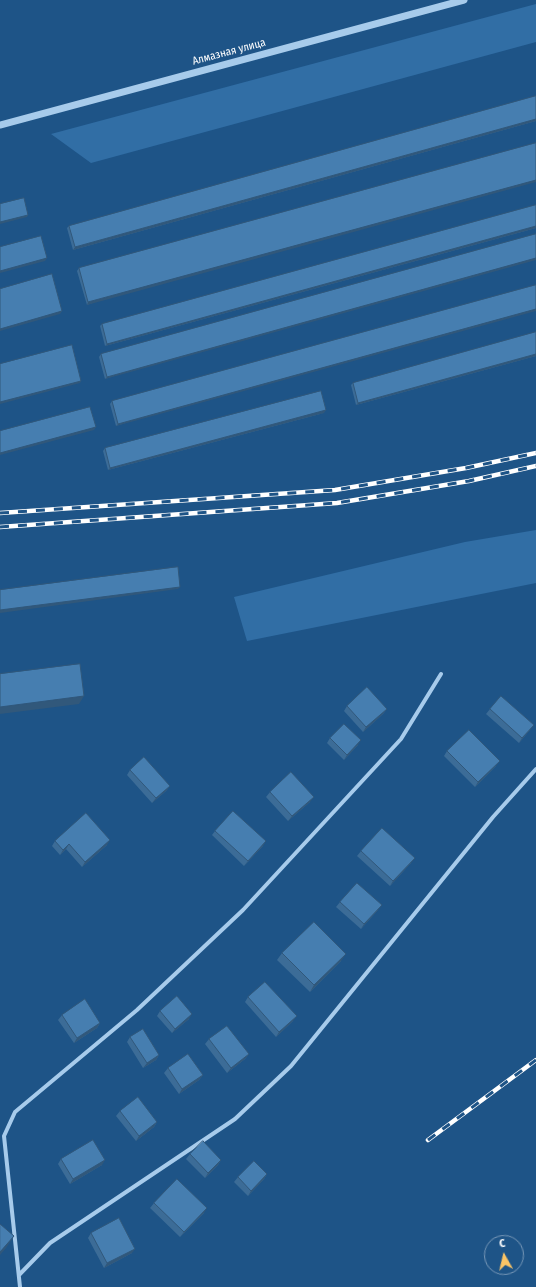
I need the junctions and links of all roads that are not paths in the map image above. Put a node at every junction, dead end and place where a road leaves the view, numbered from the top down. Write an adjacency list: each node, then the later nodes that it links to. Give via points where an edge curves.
1 (464, 0): 2 (street, Алмазная улица)
2 (0, 125)
3 (441, 674): 5 (street, via 401,739 243,910 137,1010 15,1112 4,1136)
4 (536, 769): 5 (street, via 493,817 291,1066 235,1119 50,1243)
5 (19, 1276): 6 (street)
6 (20, 1287)

